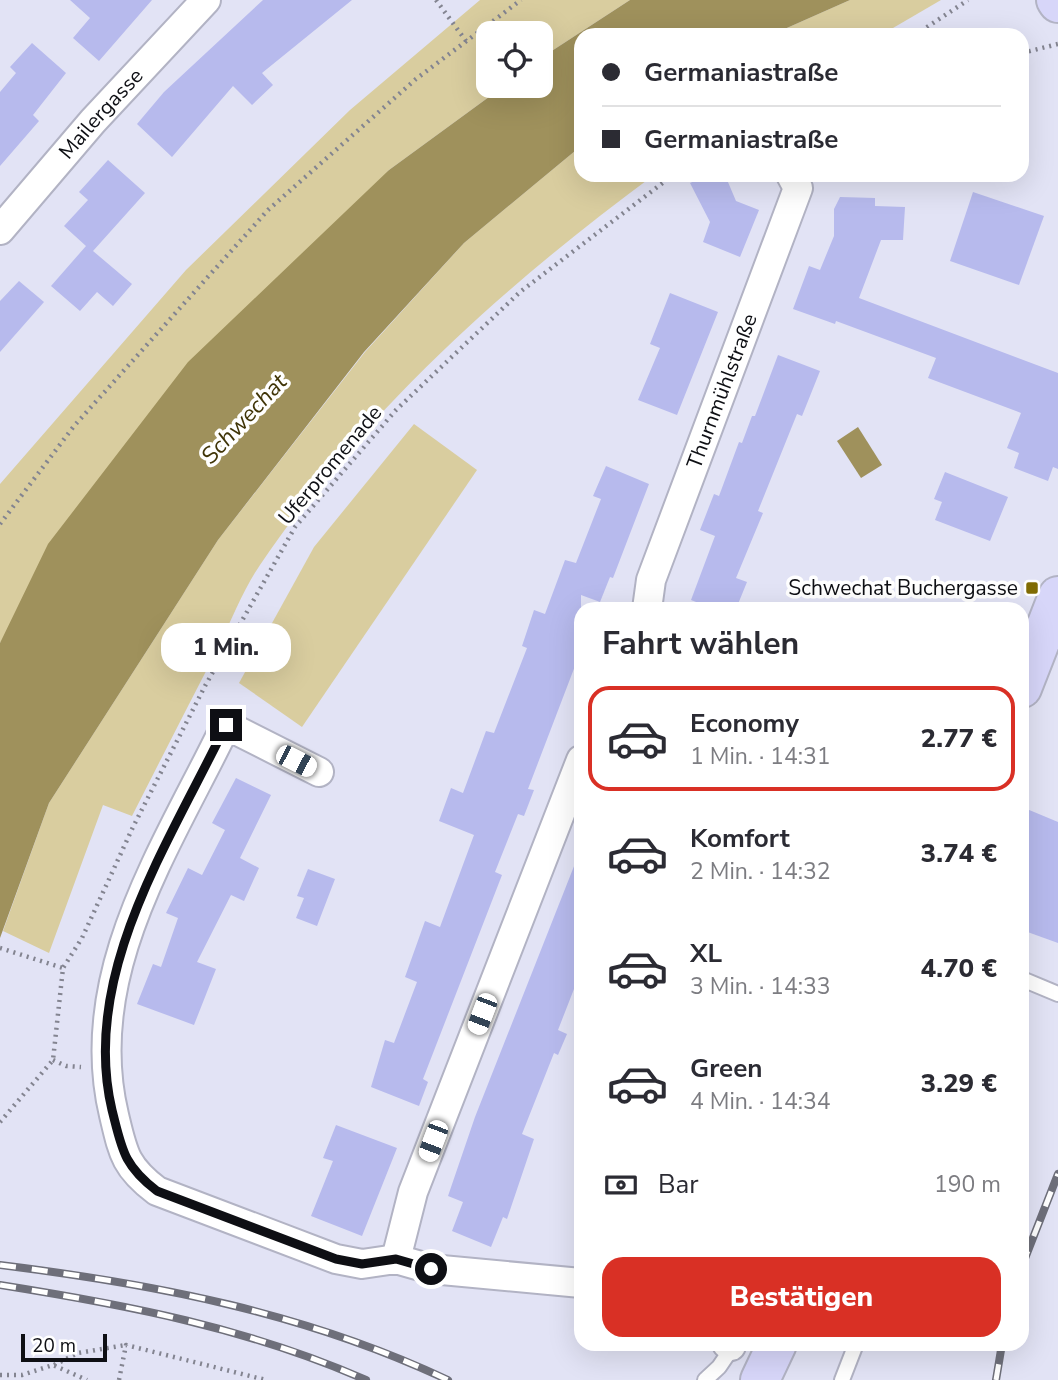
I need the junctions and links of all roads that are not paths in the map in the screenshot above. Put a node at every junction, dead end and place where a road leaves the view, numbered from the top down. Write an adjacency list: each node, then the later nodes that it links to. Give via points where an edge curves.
1 (206, 0): 3 (street, Mailergasse)
2 (795, 182): 5 (street, Thurnmühlstraße, via 798,188 651,580)
3 (0, 230)
4 (1058, 596): 6 (street)
5 (648, 602)
6 (1029, 670)
7 (319, 772): 11 (street, via 226,725 132,917 119,954 106,1021 110,1102 124,1158 157,1191 336,1259 362,1264)
8 (574, 778): 11 (street, via 414,1192)
9 (1029, 982): 10 (lane)
10 (1058, 994)
11 (396, 1259): 12 (street, via 431,1269)
12 (574, 1282)
13 (728, 1351): 16 (lane)
14 (774, 1351): 17 (street)
15 (853, 1351): 18 (lane)
16 (705, 1380)
17 (760, 1380)
18 (842, 1380)

